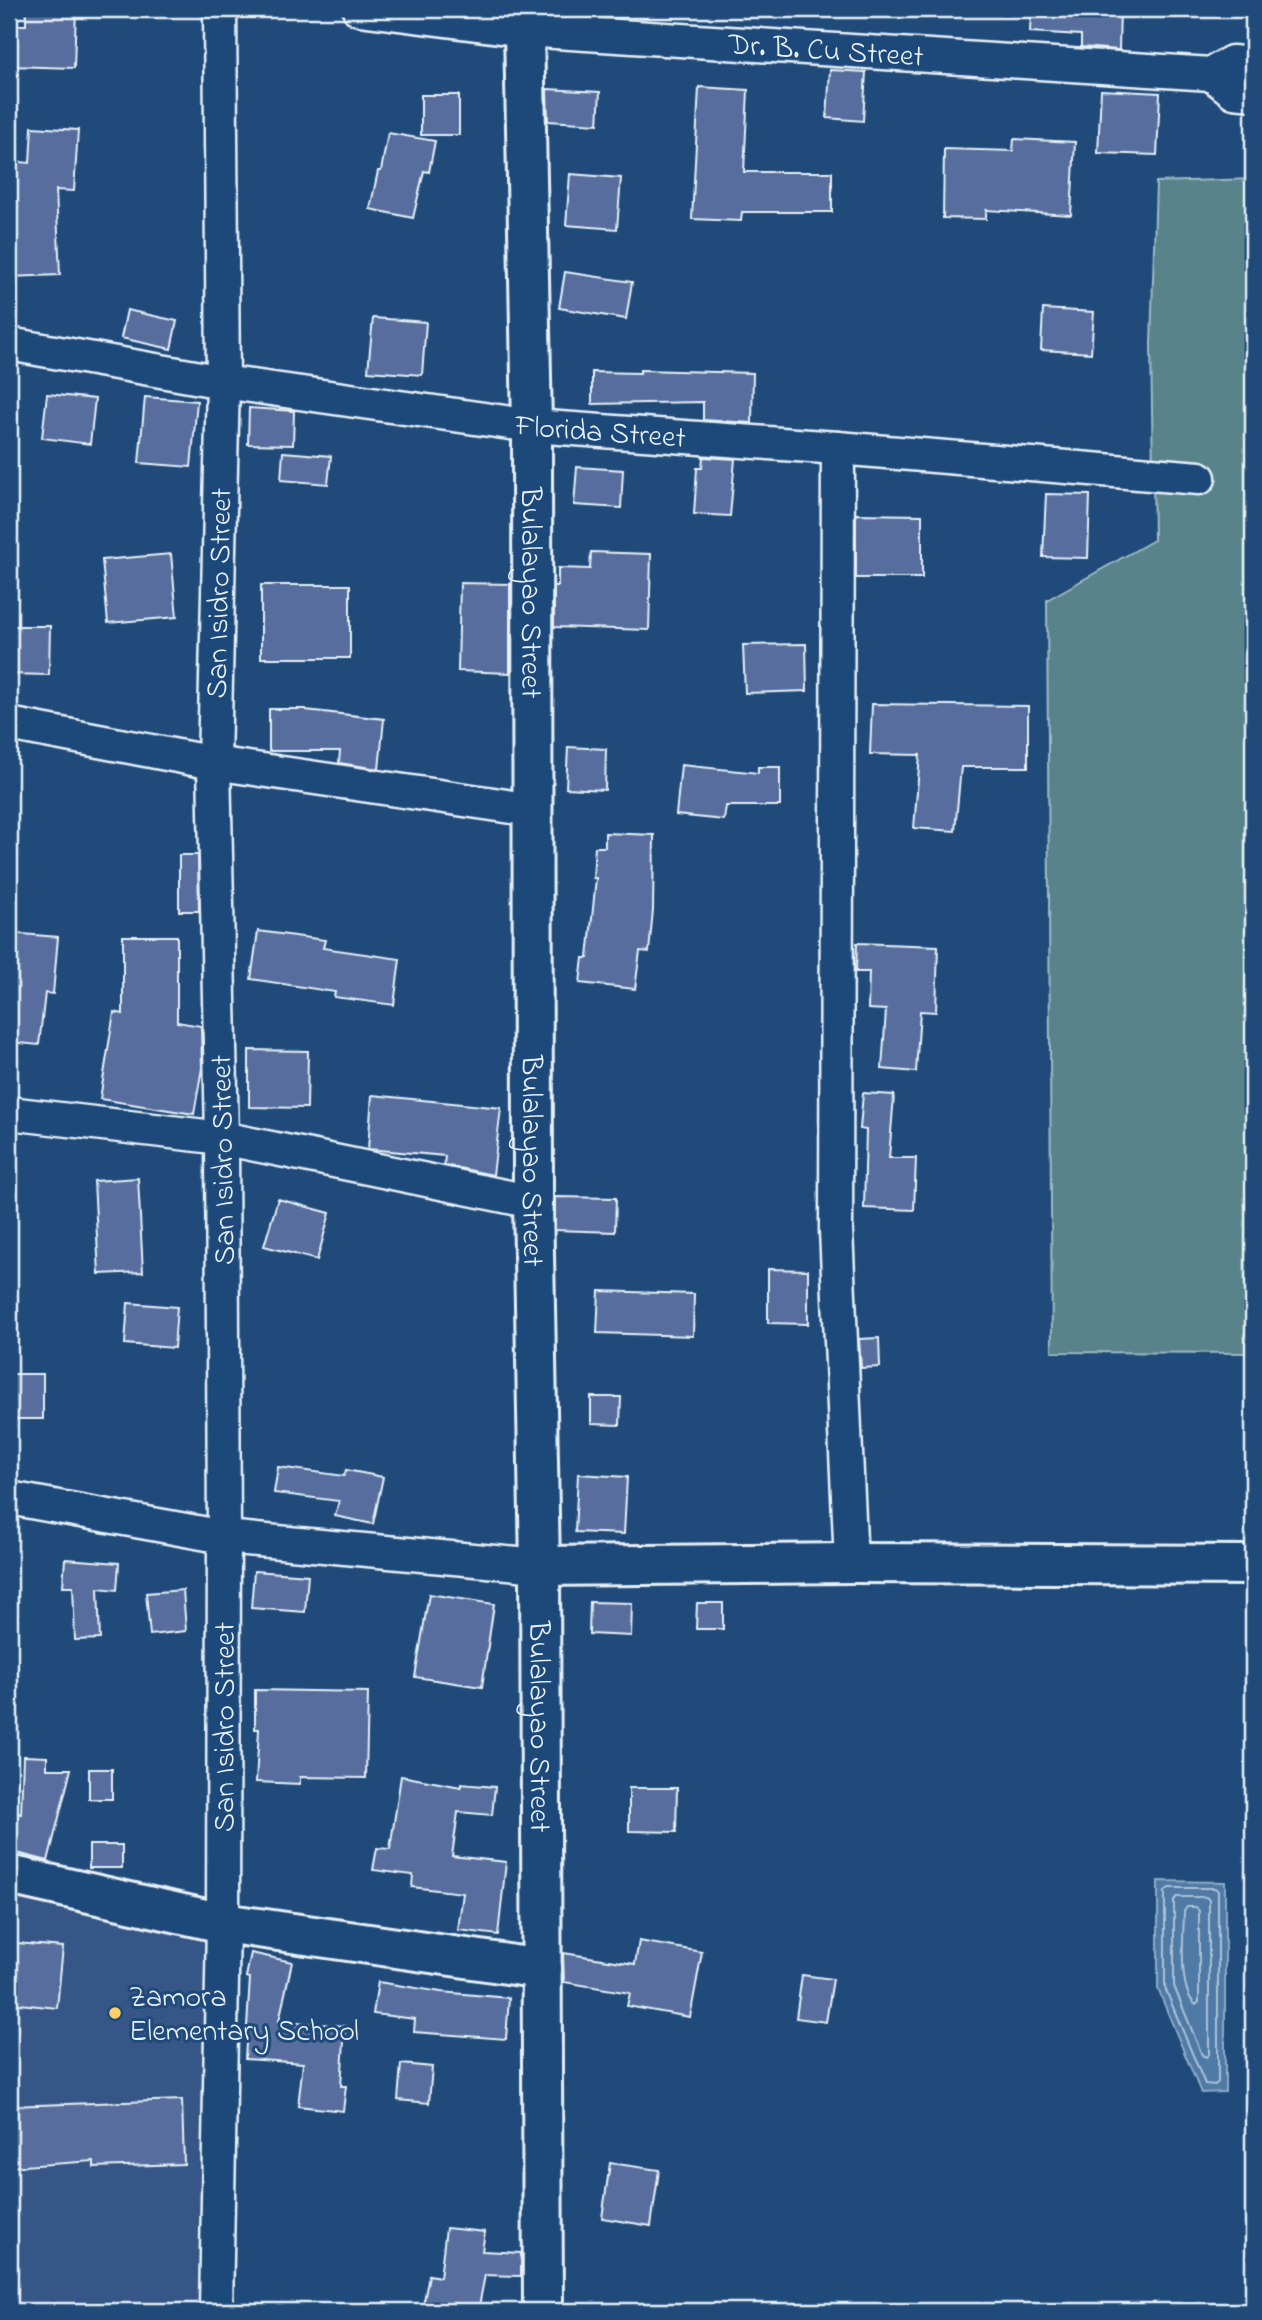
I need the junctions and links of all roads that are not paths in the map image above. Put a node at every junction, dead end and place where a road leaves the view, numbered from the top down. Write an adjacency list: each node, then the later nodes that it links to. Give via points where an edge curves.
1 (220, 9): 8 (street, San Isidro Street)
2 (359, 9): 3 (street, Dr. B. Cu Street)
3 (525, 20): 5 (street, Dr. B. Cu Street); 9 (street, Bulalayao Street)
4 (1253, 64): 5 (street, Dr. B. Cu Street, via 1232,62)
5 (1211, 74): 6 (street, Dr. B. Cu Street, via 1234,92)
6 (1253, 93)
7 (9, 344): 8 (street, Florida Street)
8 (223, 382): 9 (street, Florida Street); 13 (street, San Isidro Street)
9 (532, 426): 10 (street, Florida Street); 14 (street, Bulalayao Street)
10 (838, 448): 11 (street, Florida Street); 20 (street, via 836,1230)
11 (1199, 478)
12 (9, 724): 13 (street)
13 (214, 763): 14 (street); 16 (street, San Isidro Street)
14 (533, 810): 17 (street, Bulalayao Street)
15 (9, 1113): 16 (street)
16 (222, 1138): 17 (street); 19 (street, San Isidro Street)
17 (533, 1202): 22 (street, Bulalayao Street)
18 (9, 1498): 19 (street)
19 (224, 1538): 22 (street); 24 (street, San Isidro Street)
20 (851, 1563): 21 (street); 22 (street)
21 (1253, 1565)
22 (540, 1566): 25 (street, Bulalayao Street)
23 (9, 1875): 24 (street)
24 (223, 1923): 25 (street); 26 (street, San Isidro Street)
25 (542, 1969): 27 (street, Bulalayao Street)
26 (216, 2311)
27 (543, 2311)

